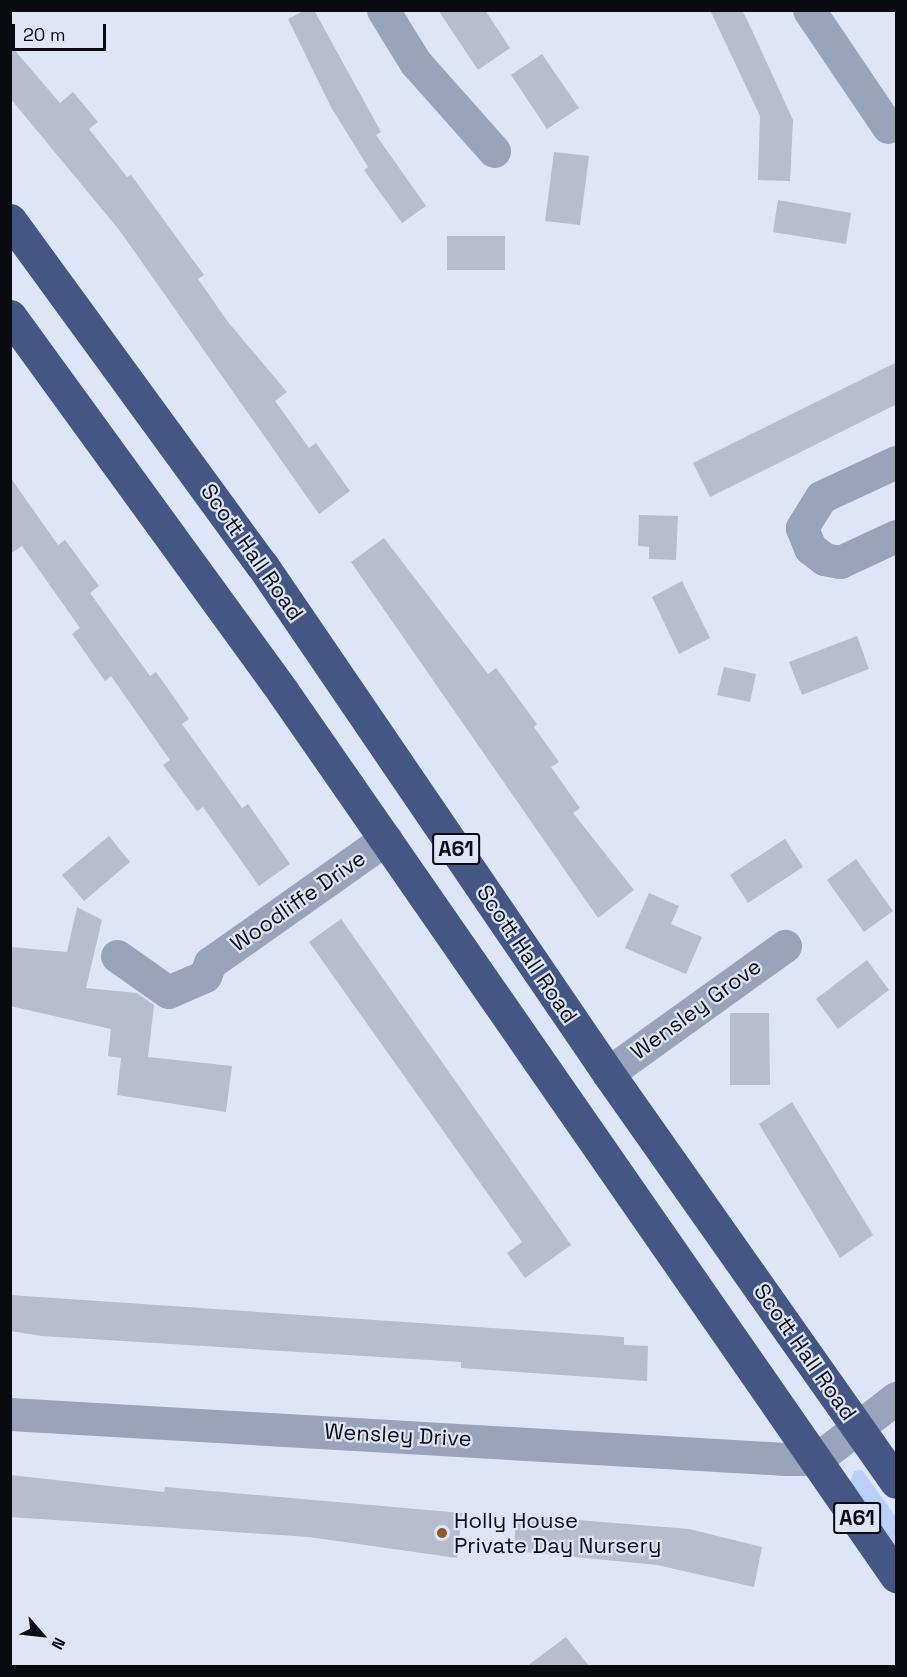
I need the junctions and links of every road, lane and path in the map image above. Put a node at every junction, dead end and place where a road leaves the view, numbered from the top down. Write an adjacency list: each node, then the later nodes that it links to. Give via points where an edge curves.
1 (383, 10): 4 (street, via 422,71)
2 (809, 10): 3 (street)
3 (888, 127)
4 (494, 151)
5 (10, 220): 12 (highway, Scott Hall Road / A61, via 262,564)
6 (10, 316): 9 (highway, A61)
7 (897, 462): 8 (street, via 821,497 802,528 810,548 824,560 840,562)
8 (897, 536)
9 (386, 840): 11 (street, Woodliffe Drive, via 210,963 205,976 168,992); 15 (highway, A61)
10 (785, 946): 12 (street, Wensley Grove)
11 (117, 956)
12 (608, 1072): 16 (highway, Scott Hall Road / A61)
13 (897, 1398): 16 (street)
14 (10, 1414): 17 (street, Wensley Drive)
15 (794, 1425): 17 (street); 18 (highway, A61)
16 (861, 1430): 18 (street); 19 (highway, Scott Hall Road / A61)
17 (785, 1459): 18 (street, Wensley Drive)
18 (817, 1459): 20 (highway, A61)
19 (897, 1482)
20 (897, 1576)

